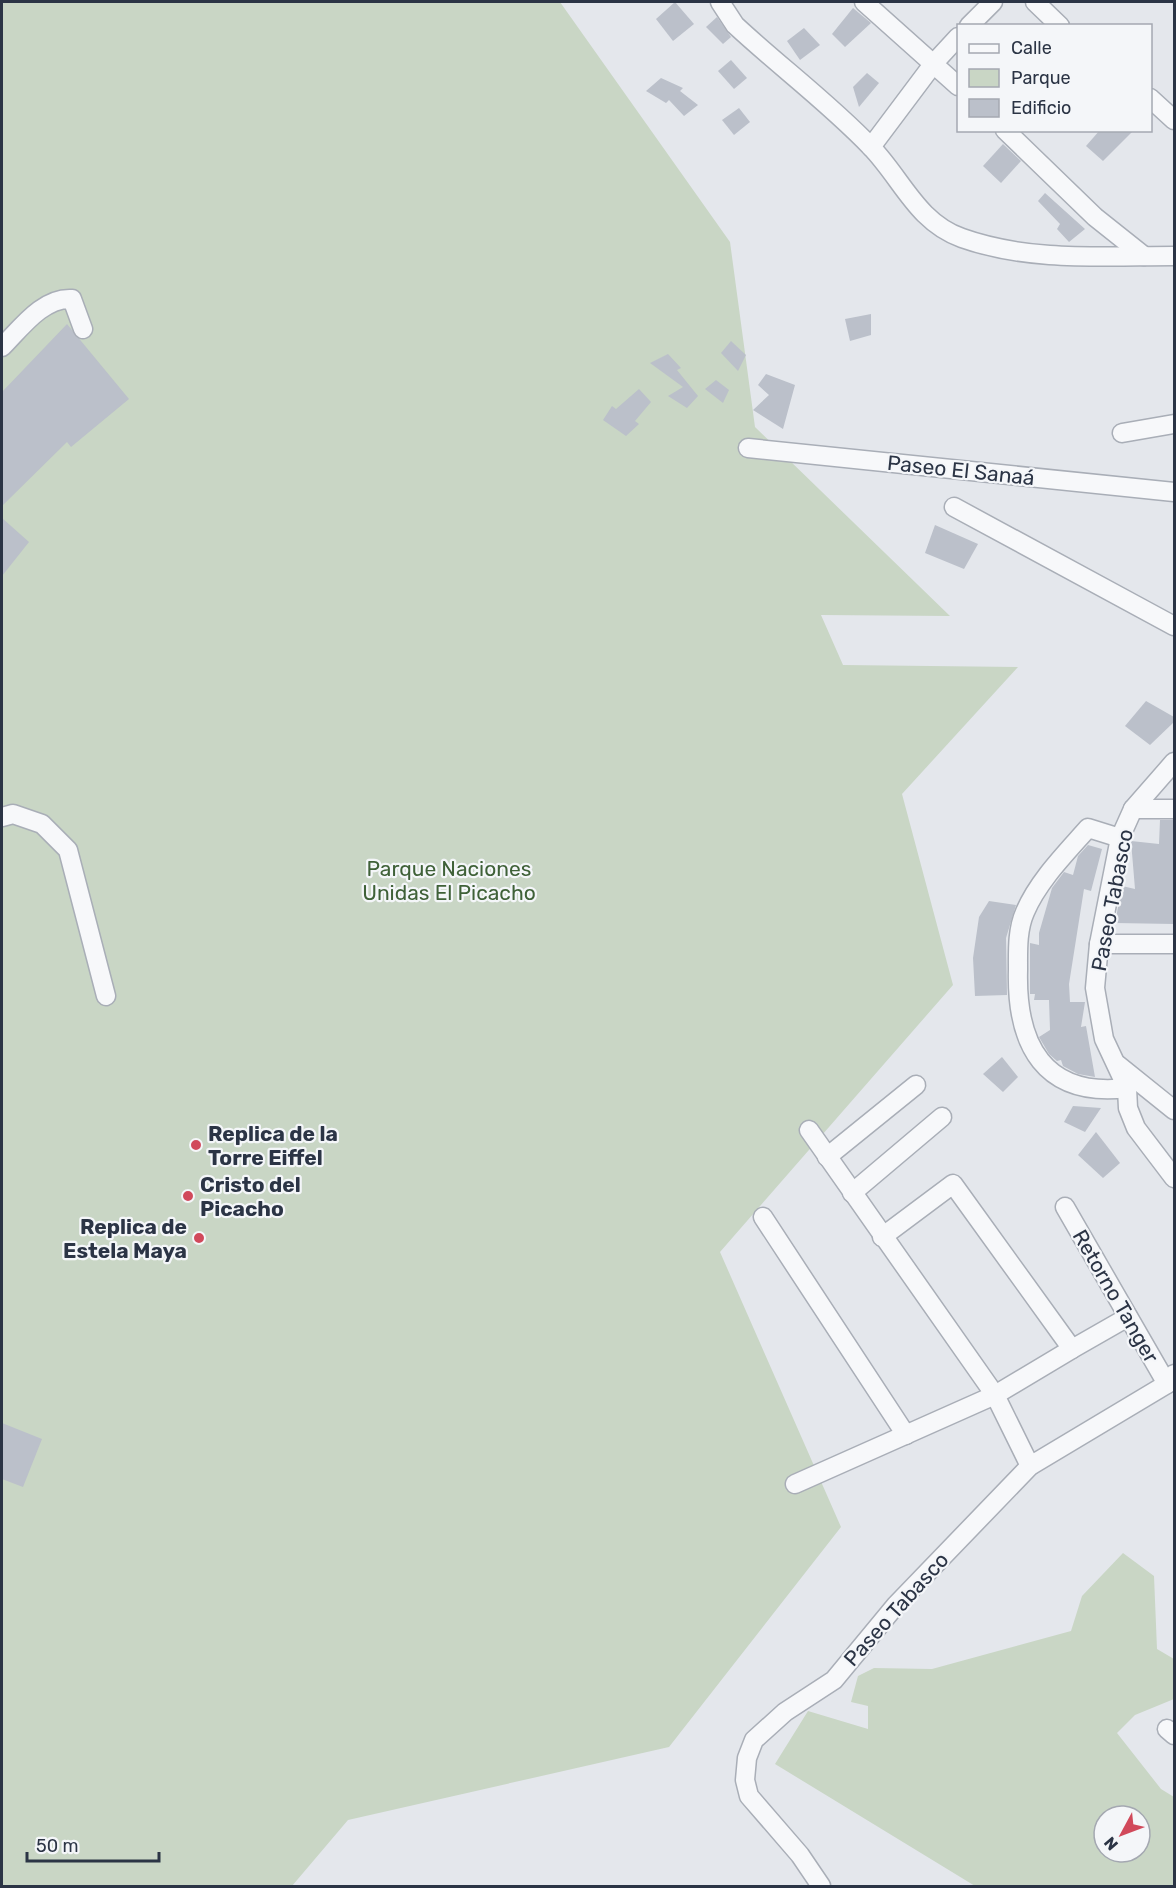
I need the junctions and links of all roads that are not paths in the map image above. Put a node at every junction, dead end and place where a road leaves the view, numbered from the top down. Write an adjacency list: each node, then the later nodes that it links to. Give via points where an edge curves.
1 (720, 2): 13 (street, via 735,25)
2 (864, 2): 8 (street)
3 (993, 2): 5 (street)
4 (1035, 2): 6 (street)
5 (971, 24)
6 (1058, 24)
7 (957, 38): 8 (street)
8 (934, 63): 9 (street); 13 (street)
9 (957, 85)
10 (1152, 100): 11 (street)
11 (1174, 120)
12 (1007, 132): 14 (street, via 1095,217)
13 (871, 147): 14 (street, via 930,222 962,238 1047,255)
14 (1144, 256): 15 (street)
15 (1174, 256)
16 (83, 329): 17 (street, via 72,299 60,298 42,308)
17 (2, 347)
18 (1174, 423): 19 (street)
19 (1122, 433)
20 (748, 447): 21 (street, Paseo El Sanaá)
21 (1174, 492)
22 (954, 507): 23 (street)
23 (1174, 626)
24 (1174, 762): 25 (street, Paseo Tabasco)
25 (1133, 809): 26 (street); 28 (street, Paseo Tabasco)
26 (1174, 809)
27 (2, 817): 31 (street, via 13,814 42,824 68,849)
28 (1120, 838): 29 (street, Paseo Tabasco); 34 (street, via 1088,828 1037,890 1024,913 1018,938 1017,991 1028,1042 1049,1072 1082,1088)
29 (1100, 944): 30 (street); 32 (street, Paseo Tabasco, via 1095,988 1104,1039)
30 (1174, 944)
31 (106, 996)
32 (1118, 1065): 34 (street, Paseo Tabasco); 35 (street)
33 (916, 1085): 38 (street)
34 (1127, 1088): 39 (street, Paseo Tabasco, via 1128,1108 1136,1128)
35 (1174, 1110)
36 (942, 1117): 40 (street)
37 (809, 1130): 38 (street)
38 (827, 1157): 40 (street)
39 (1174, 1178)
40 (852, 1193): 43 (street)
41 (1065, 1207): 44 (street, Retorno Tanger)
42 (763, 1217): 48 (street)
43 (882, 1237): 45 (street, via 952,1184); 47 (street)
44 (1128, 1317): 45 (street); 46 (street, Retorno Tanger)
45 (1072, 1348): 47 (street)
46 (1171, 1379): 49 (street, Paseo Tabasco)
47 (995, 1395): 48 (street); 49 (street)
48 (906, 1435): 50 (street)
49 (1030, 1466): 51 (street, Paseo Tabasco, via 896,1605 834,1680 778,1717 754,1740 745,1780 749,1796 800,1855)
50 (795, 1484)
51 (821, 1887)

